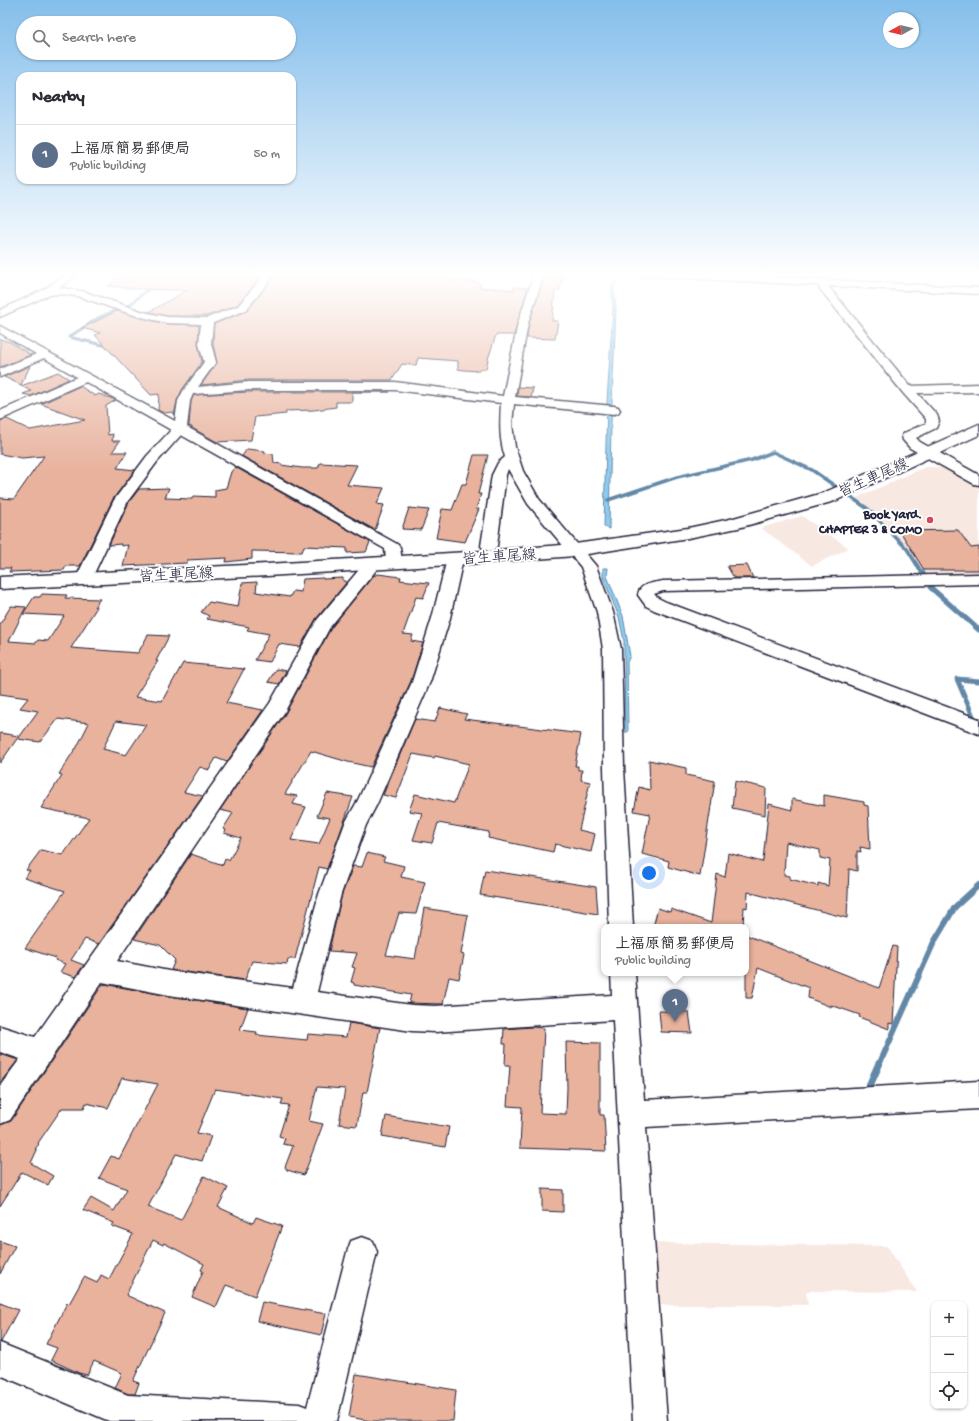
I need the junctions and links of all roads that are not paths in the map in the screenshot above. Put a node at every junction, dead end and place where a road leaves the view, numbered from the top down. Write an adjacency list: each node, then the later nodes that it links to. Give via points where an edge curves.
1 (20, 340): 5 (street)
2 (204, 340): 10 (street, via 210,361)
3 (520, 340): 11 (street)
4 (867, 340): 9 (street)
5 (45, 354): 6 (street); 7 (street)
6 (0, 373)
7 (86, 377): 13 (street); 14 (street)
8 (979, 388): 9 (street)
9 (907, 390): 16 (street, via 933,421 931,425 908,438)
10 (189, 391): 11 (street, via 249,386 395,386); 14 (street, via 184,401)
11 (508, 399): 12 (street); 17 (street, via 506,424 508,447)
12 (608, 409)
13 (0, 416)
14 (180, 428): 22 (street, via 392,547); 23 (street, via 152,459 121,500)
15 (979, 429): 16 (main road, 皆生車尾線)
16 (929, 452): 18 (street); 20 (main road, 皆生車尾線, via 829,497 791,508 688,533)
17 (512, 458): 19 (street, via 503,466 499,475); 20 (street, via 516,471 533,501)
18 (979, 481)
19 (489, 546)
20 (575, 550): 21 (main road, 皆生車尾線); 27 (street, via 588,566 598,590 612,650)
21 (455, 559): 22 (main road, 皆生車尾線); 30 (street, via 441,618 421,682 367,804 356,823 330,894)
22 (384, 563): 23 (main road, 皆生車尾線); 28 (street, via 323,624 277,708)
23 (84, 578): 25 (main road, 皆生車尾線)
24 (979, 579): 26 (street, via 663,586 646,592 652,602 660,606)
25 (0, 583)
26 (979, 727)
27 (621, 924)
28 (96, 969): 30 (street, via 168,983); 33 (street)
29 (624, 976): 31 (street)
30 (302, 1002): 31 (street, via 435,1019)
31 (625, 1007): 36 (street)
32 (0, 1039): 33 (street)
33 (39, 1052): 35 (street)
34 (979, 1094): 36 (street)
35 (0, 1110)
36 (632, 1114): 41 (street)
37 (362, 1252): 40 (street)
38 (0, 1359): 39 (street, via 128,1412)
39 (300, 1421)
40 (320, 1421)
41 (650, 1421)

